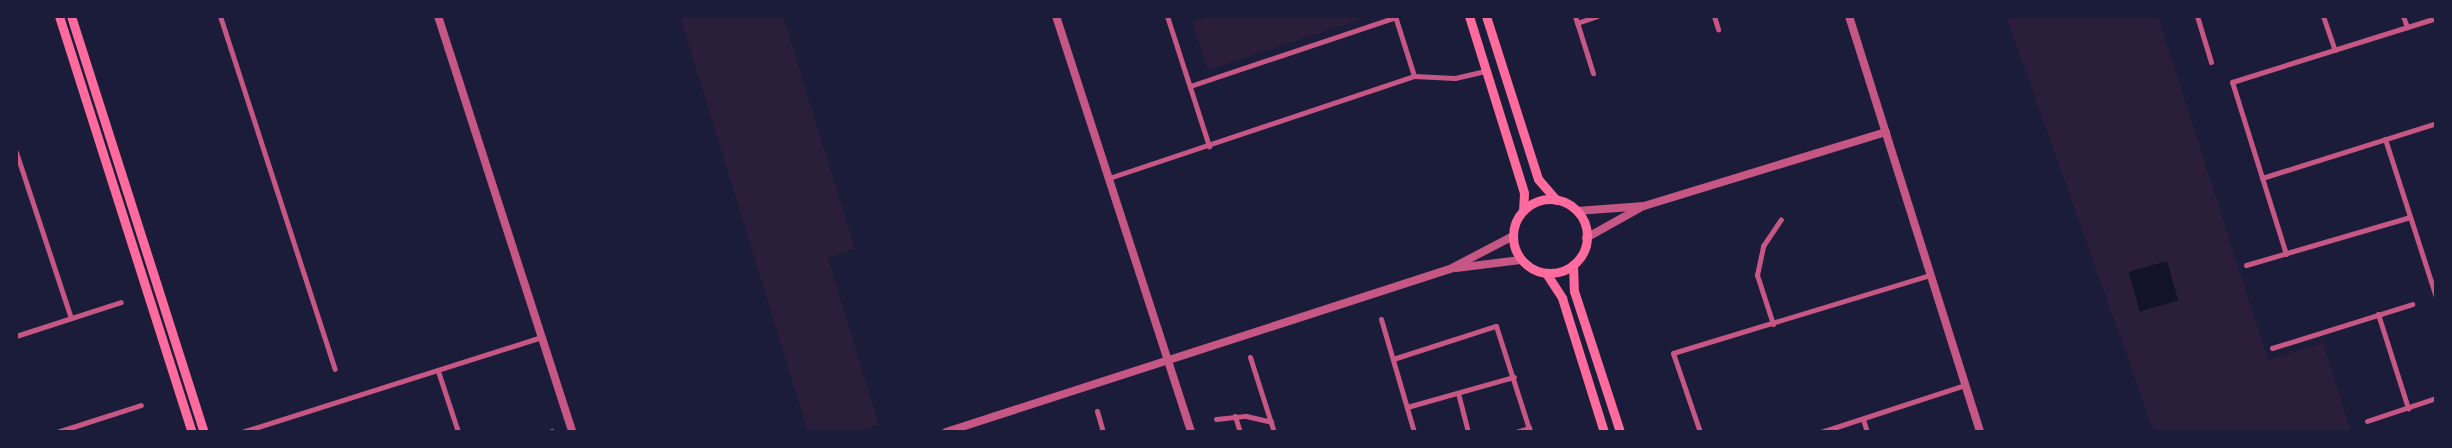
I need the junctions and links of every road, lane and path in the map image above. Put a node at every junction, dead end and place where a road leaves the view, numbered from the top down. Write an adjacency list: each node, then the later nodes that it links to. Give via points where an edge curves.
1 (58, 16): 80 (main road)
2 (71, 16): 81 (main road)
3 (220, 16): 62 (street)
4 (438, 16): 57 (street)
5 (1056, 16): 32 (street)
6 (1168, 16): 26 (street)
7 (1469, 16): 23 (main road)
8 (1486, 16): 34 (main road, via 1538,179)
9 (1575, 16): 18 (street)
10 (1597, 16): 18 (street)
11 (1714, 16): 20 (street)
12 (1849, 16): 28 (street)
13 (2197, 16): 22 (street)
14 (2323, 16): 21 (street)
15 (2403, 16): 19 (street)
16 (1396, 17): 25 (street); 26 (street)
17 (2436, 18): 19 (street)
18 (1578, 23): 24 (street)
19 (2407, 27): 21 (street)
20 (1718, 29)
21 (2335, 50): 33 (street, via 2232,82)
22 (2212, 62)
23 (1486, 72): 25 (street, via 1456,78); 36 (main road, via 1524,193)
24 (1593, 73)
25 (1414, 76): 30 (street)
26 (1190, 86): 30 (street)
27 (2436, 123): 29 (street)
28 (1886, 132): 35 (street); 48 (street)
29 (2385, 139): 33 (street); 38 (street)
30 (1209, 146): 32 (street)
31 (16, 152): 53 (street)
32 (1109, 178): 61 (street)
33 (2262, 178): 42 (street)
34 (1556, 200): 36 (main road, via 1537,202); 37 (main road)
35 (1644, 206): 37 (street); 41 (street)
36 (1523, 211): 40 (main road)
37 (1577, 211): 41 (main road)
38 (2410, 217): 42 (street); 49 (street)
39 (1781, 219): 55 (street, via 1763,246 1757,275)
40 (1513, 236): 43 (main road); 46 (street)
41 (1586, 238): 44 (main road)
42 (2286, 254): 45 (street)
43 (1521, 260): 46 (street); 47 (main road)
44 (1574, 265): 47 (main road); 94 (main road, via 1574,291)
45 (2246, 265)
46 (1450, 269): 61 (street)
47 (1546, 273): 93 (main road, via 1562,298)
48 (1930, 275): 55 (street); 65 (street)
49 (2436, 297)
50 (121, 302): 53 (street)
51 (2412, 304): 52 (street)
52 (2378, 314): 58 (street); 70 (street)
53 (71, 318): 56 (street)
54 (1381, 319): 60 (street)
55 (1773, 324): 95 (street, via 1673,353)
56 (16, 336)
57 (542, 337): 63 (street); 84 (street)
58 (2272, 348)
59 (1250, 357): 76 (street)
60 (1393, 359): 64 (street, via 1492,325 1499,329); 69 (street)
61 (1168, 360): 85 (street); 87 (street)
62 (335, 369)
63 (438, 371): 82 (street); 83 (street)
64 (1514, 378): 66 (street); 78 (street)
65 (1965, 385): 73 (street); 98 (street)
66 (1458, 393): 69 (street); 91 (street)
67 (2436, 398): 70 (street)
68 (141, 405): 77 (street)
69 (1407, 407): 90 (street)
70 (2408, 408): 75 (street)
71 (1096, 411): 86 (street)
72 (1235, 416): 74 (street); 76 (street); 88 (street)
73 (1863, 419): 96 (street); 97 (street)
74 (1216, 420)
75 (2367, 421)
76 (1271, 422): 89 (street)
77 (71, 430): 79 (street)
78 (1529, 430): 92 (street)
79 (57, 432)
80 (192, 432)
81 (204, 432)
82 (242, 432)
83 (458, 432)
84 (572, 432)
85 (946, 432)
86 (1103, 432)
87 (1191, 432)
88 (1240, 432)
89 (1274, 432)
90 (1414, 432)
91 (1468, 432)
92 (1516, 432)
93 (1604, 432)
94 (1620, 432)
95 (1700, 432)
96 (1821, 432)
97 (1867, 432)
98 (1980, 432)

